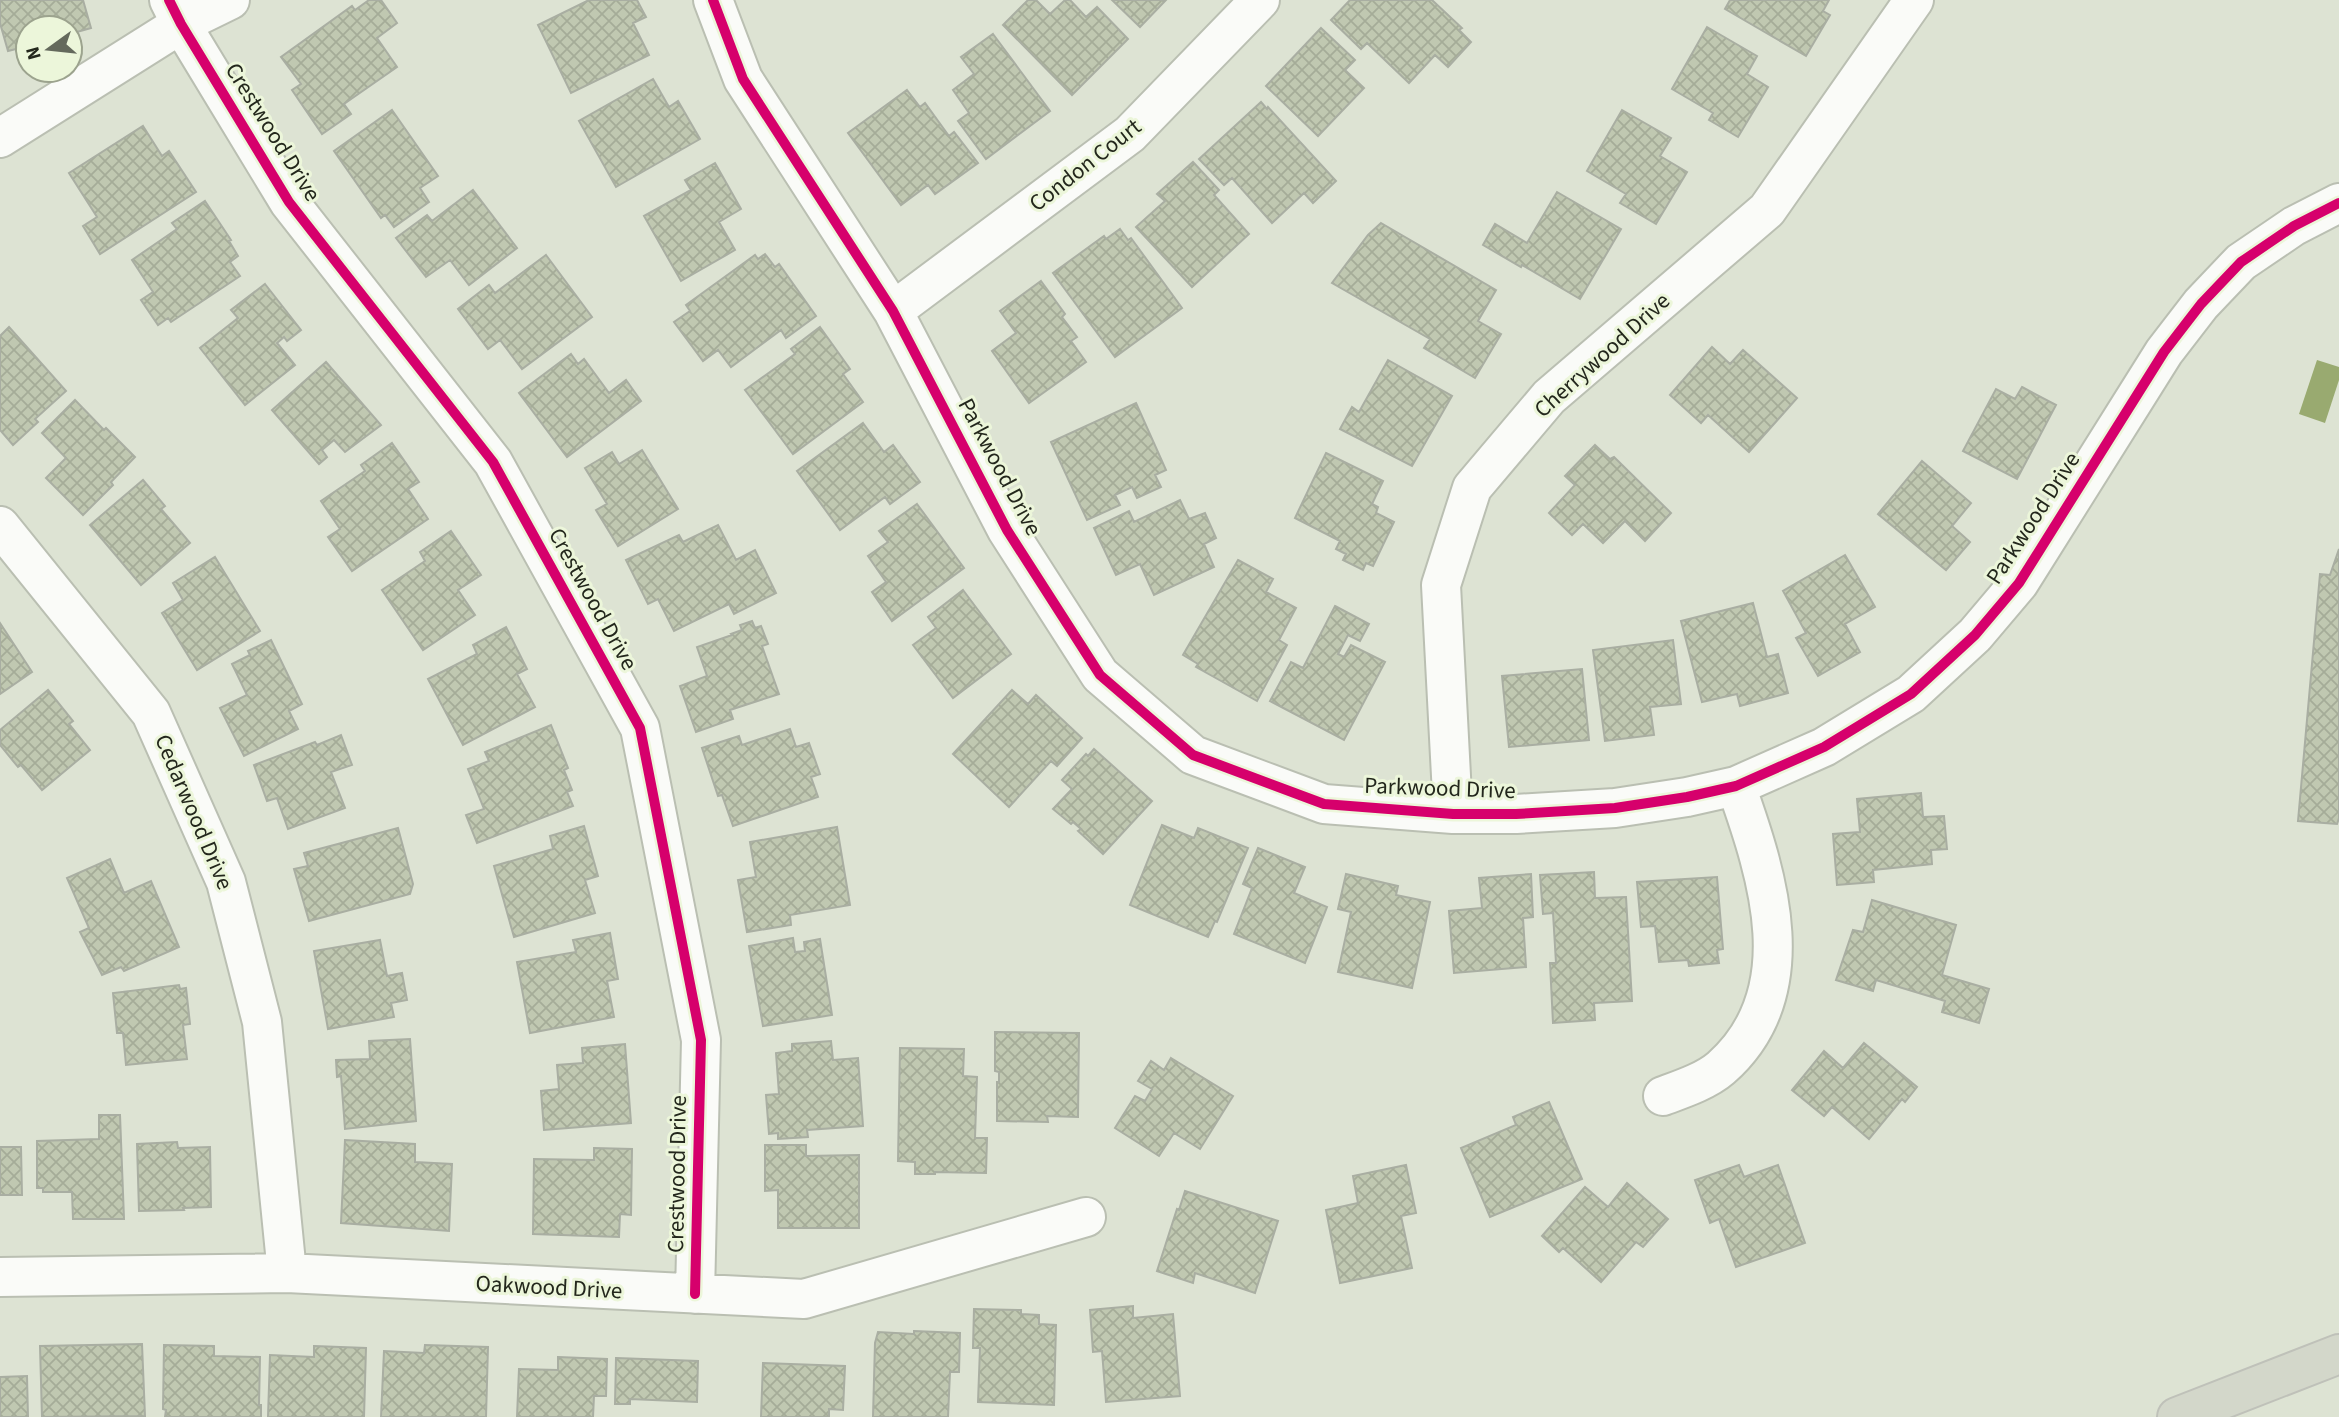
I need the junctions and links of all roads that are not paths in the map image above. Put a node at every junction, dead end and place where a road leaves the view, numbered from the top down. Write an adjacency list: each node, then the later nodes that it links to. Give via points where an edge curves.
1 (229, 0): 5 (street)
2 (713, 0): 8 (street, Parkwood Drive, via 743,79)
3 (1260, 0): 8 (street, Condon Court, via 1130,134)
4 (1914, 0): 11 (street, Cherrywood Drive, via 1767,210 1549,397 1472,488 1441,585)
5 (175, 12): 6 (street); 16 (street, Crestwood Drive, via 289,202 493,462 640,728 701,1040)
6 (0, 138)
7 (2339, 203): 10 (street, Parkwood Drive, via 2294,226 2241,262 2201,304 2164,352 2019,583 1975,635 1911,694 1824,747)
8 (893, 312): 11 (street, Parkwood Drive, via 1007,530 1100,675 1193,755 1324,804)
9 (0, 526): 14 (street, Cedarwood Drive, via 151,713 226,882 262,1021)
10 (1736, 786): 11 (street, Parkwood Drive, via 1615,808); 12 (street, via 1770,898 1769,990 1751,1035 1720,1069)
11 (1453, 814)
12 (1663, 1096)
13 (1086, 1217): 16 (street, Oakwood Drive, via 804,1299)
14 (287, 1273): 15 (street, Oakwood Drive); 16 (street, Oakwood Drive)
15 (0, 1277)
16 (695, 1294)
17 (2339, 1354): 18 (highway)
18 (2177, 1417)

